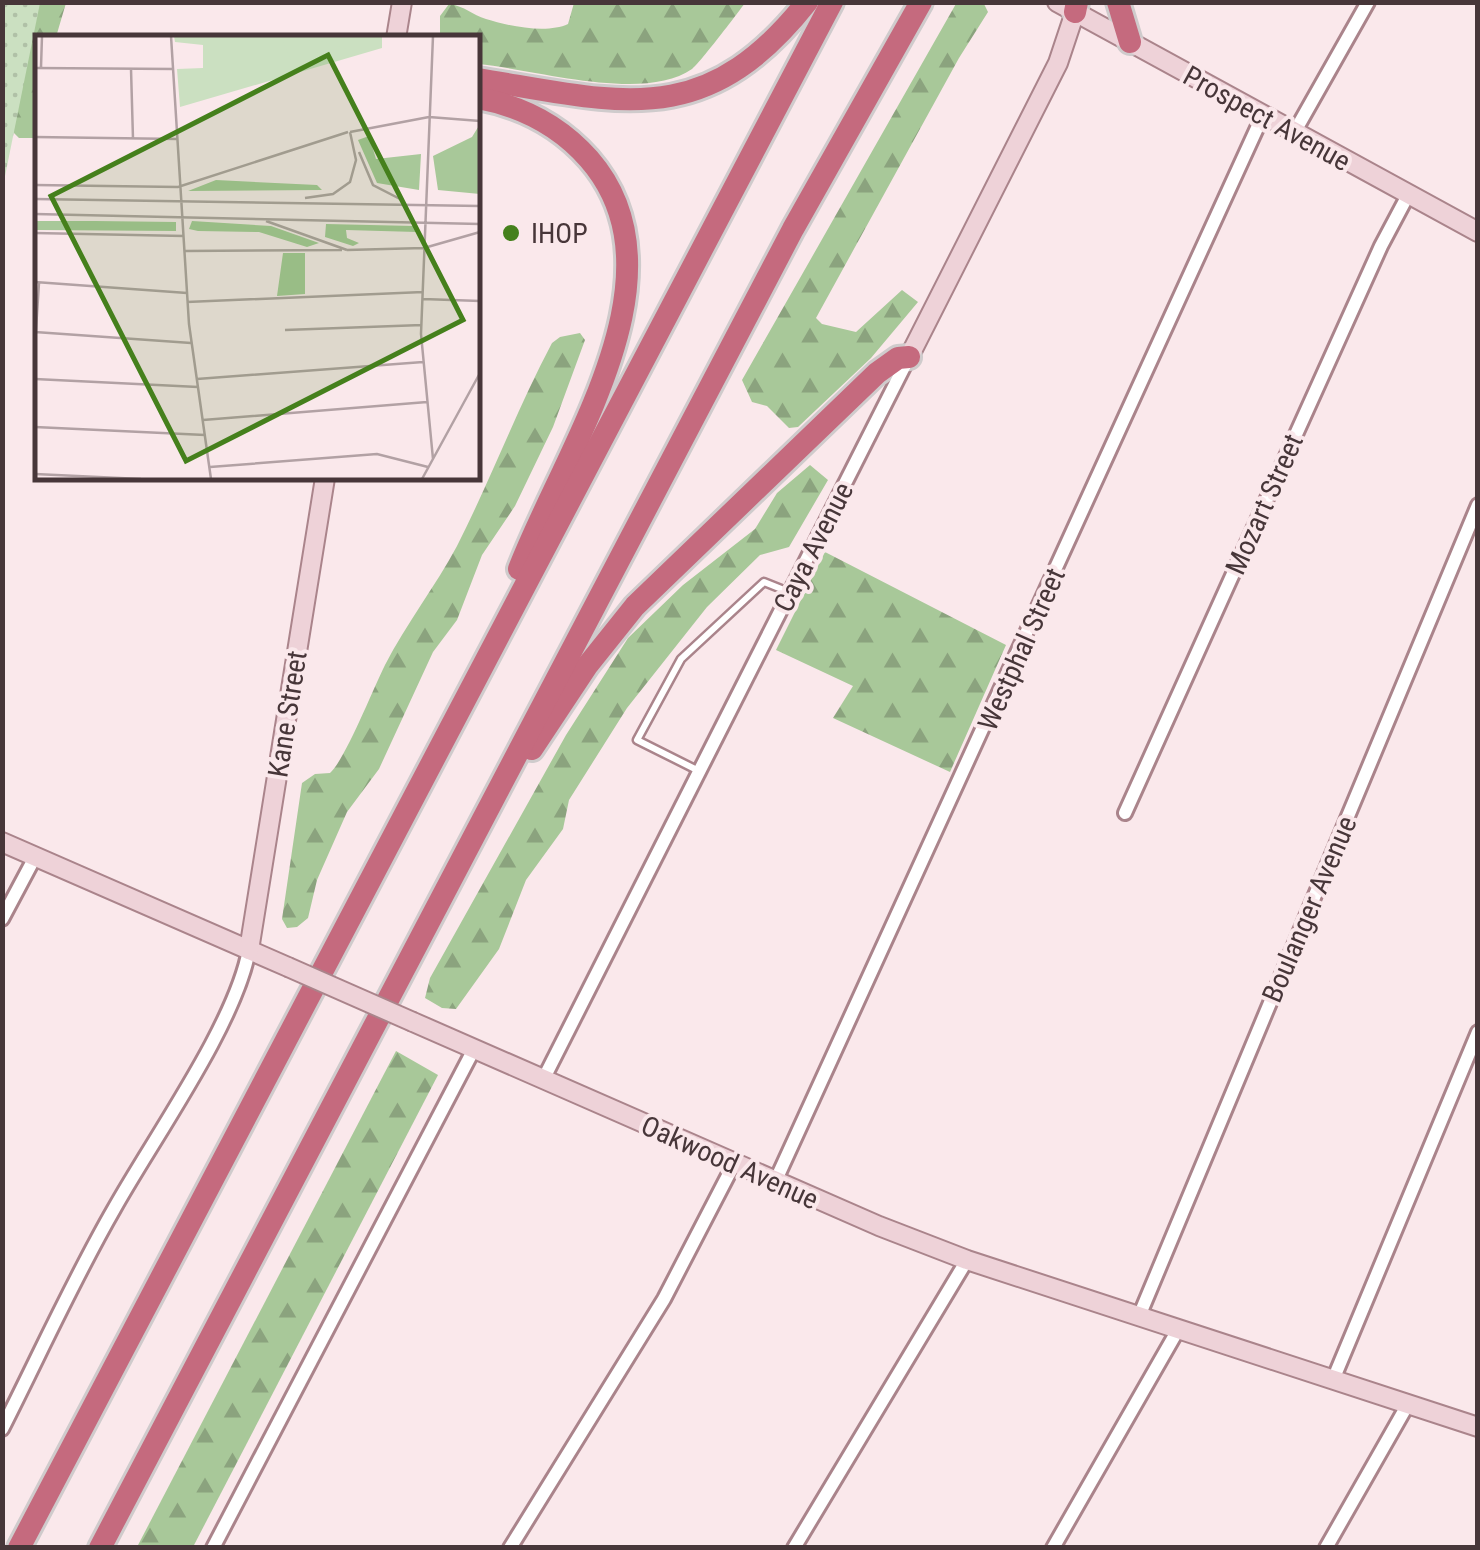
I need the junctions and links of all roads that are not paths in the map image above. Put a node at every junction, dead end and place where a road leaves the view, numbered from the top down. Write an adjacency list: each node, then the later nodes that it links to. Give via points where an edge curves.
1 (402, 2): 8 (street)
2 (807, 2): 10 (highway, via 735,70 669,99 618,102)
3 (832, 2): 20 (highway)
4 (921, 2): 22 (highway, via 793,229)
5 (1118, 2): 9 (highway)
6 (1368, 2): 13 (street)
7 (1069, 6): 9 (street, Prospect Avenue); 16 (street, Caya Avenue, via 1058,63)
8 (396, 35)
9 (1130, 42): 12 (street, Prospect Avenue)
10 (480, 79)
11 (480, 99): 20 (highway, via 531,114 583,152 616,201 630,263 616,338 520,564)
12 (1263, 115): 13 (street, Prospect Avenue); 32 (street, Westphal Street)
13 (1294, 133): 14 (street, Prospect Avenue)
14 (1408, 197): 15 (street, Prospect Avenue); 23 (street, Mozart Street)
15 (1478, 232)
16 (909, 357): 19 (street, Caya Avenue); 22 (highway, via 877,372 649,591)
17 (325, 480): 27 (street, Kane Street)
18 (1478, 504): 34 (street, Boulanger Avenue)
19 (790, 593): 21 (street, Caya Avenue); 21 (lane, via 764,582 700,640 681,659 637,740)
20 (500, 633): 40 (highway)
21 (699, 771): 30 (street, Caya Avenue)
22 (500, 786): 41 (highway)
23 (1125, 813)
24 (2, 842): 25 (street, Oakwood Avenue)
25 (35, 856): 26 (street); 27 (street, Oakwood Avenue)
26 (2, 919)
27 (249, 950): 29 (street, Oakwood Avenue, bridge); 39 (street, via 242,978 196,1068 112,1212)
28 (1478, 1032): 36 (street)
29 (474, 1050): 30 (street, Oakwood Avenue); 42 (street)
30 (544, 1080): 31 (street, Oakwood Avenue)
31 (734, 1164): 32 (street, Oakwood Avenue); 43 (street, via 664,1299)
32 (775, 1182): 33 (street, Oakwood Avenue)
33 (967, 1260): 34 (street, Oakwood Avenue); 44 (street)
34 (1140, 1314): 35 (street, Oakwood Avenue)
35 (1179, 1328): 36 (street, Oakwood Avenue); 45 (street)
36 (1333, 1380): 37 (street, Oakwood Avenue)
37 (1408, 1404): 38 (street, Oakwood Avenue); 46 (street)
38 (1478, 1428)
39 (2, 1429)
40 (19, 1548)
41 (100, 1548)
42 (212, 1548)
43 (510, 1548)
44 (794, 1548)
45 (1052, 1548)
46 (1326, 1548)

